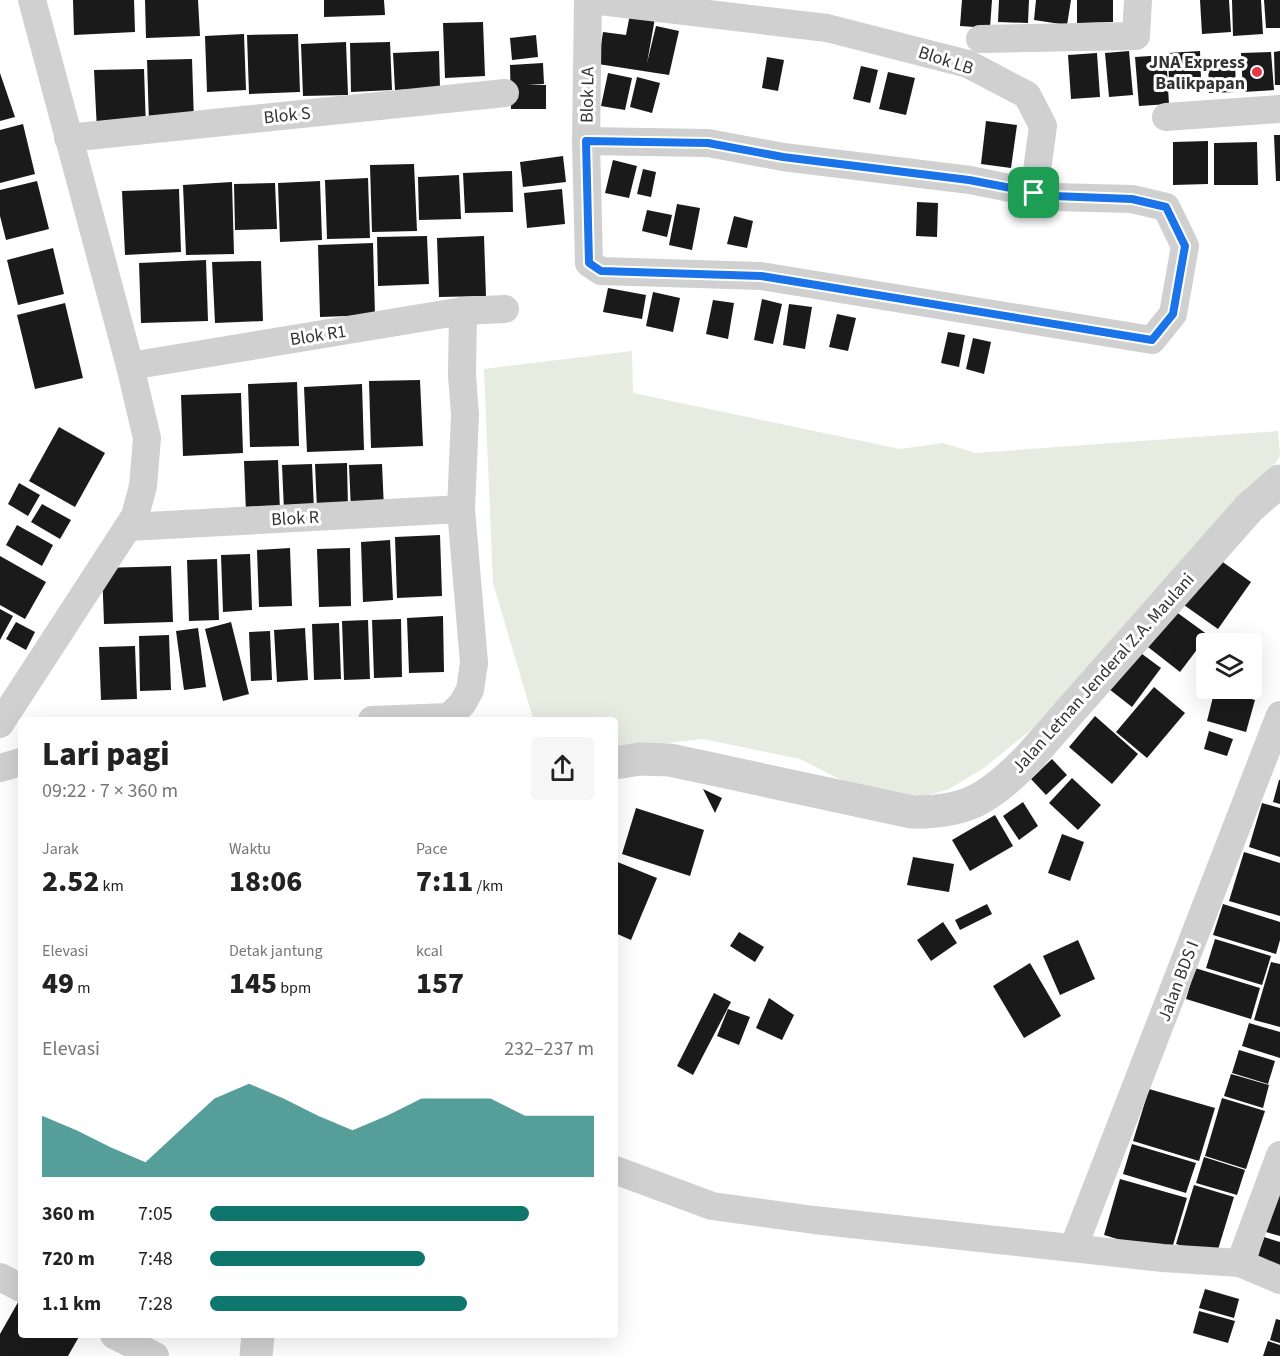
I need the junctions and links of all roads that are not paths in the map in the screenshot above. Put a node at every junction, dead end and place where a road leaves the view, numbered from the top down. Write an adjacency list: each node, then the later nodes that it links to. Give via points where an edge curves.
1 (32, 0): 10 (street)
2 (590, 0): 5 (street, Blok LB); 11 (street, Blok LA)
3 (712, 0): 5 (street, Blok LB)
4 (1138, 0): 6 (street, via 1136,36)
5 (761, 20): 12 (street, Blok LB, via 827,28 968,64 1027,95 1042,126)
6 (980, 39)
7 (505, 93): 10 (street, Blok S)
8 (1280, 109): 9 (street)
9 (1166, 117)
10 (68, 138): 15 (street)
11 (586, 141): 12 (street, via 708,143); 12 (street, Blok LA, via 589,263 601,271 761,276 1152,340 1173,314 1185,246 1166,207 1132,199)
12 (1034, 193)
13 (505, 309): 14 (street, Blok R1)
14 (463, 311): 15 (street, Blok R1); 17 (street, via 465,415)
15 (130, 366): 18 (street, via 147,438 143,486)
16 (1280, 481): 23 (street, Jalan Letnan Jenderal Z.A. Maulani, via 1250,508 1028,760 1004,783 971,804 941,812 912,812 670,760)
17 (461, 508): 18 (street, Blok R); 20 (street, via 474,663 470,690)
18 (129, 527): 21 (street)
19 (1280, 715): 27 (street, Jalan BDS I)
20 (449, 717)
21 (0, 724)
22 (18, 763): 24 (street)
23 (618, 763)
24 (0, 768)
25 (1280, 1155): 28 (street)
26 (618, 1171): 27 (street, via 712,1206)
27 (1074, 1246): 28 (street)
28 (1240, 1263): 30 (street)
29 (0, 1278): 31 (street)
30 (1280, 1280)
31 (18, 1287)
32 (120, 1338): 34 (street)
33 (258, 1338): 35 (street)
34 (155, 1356)
35 (256, 1356)

